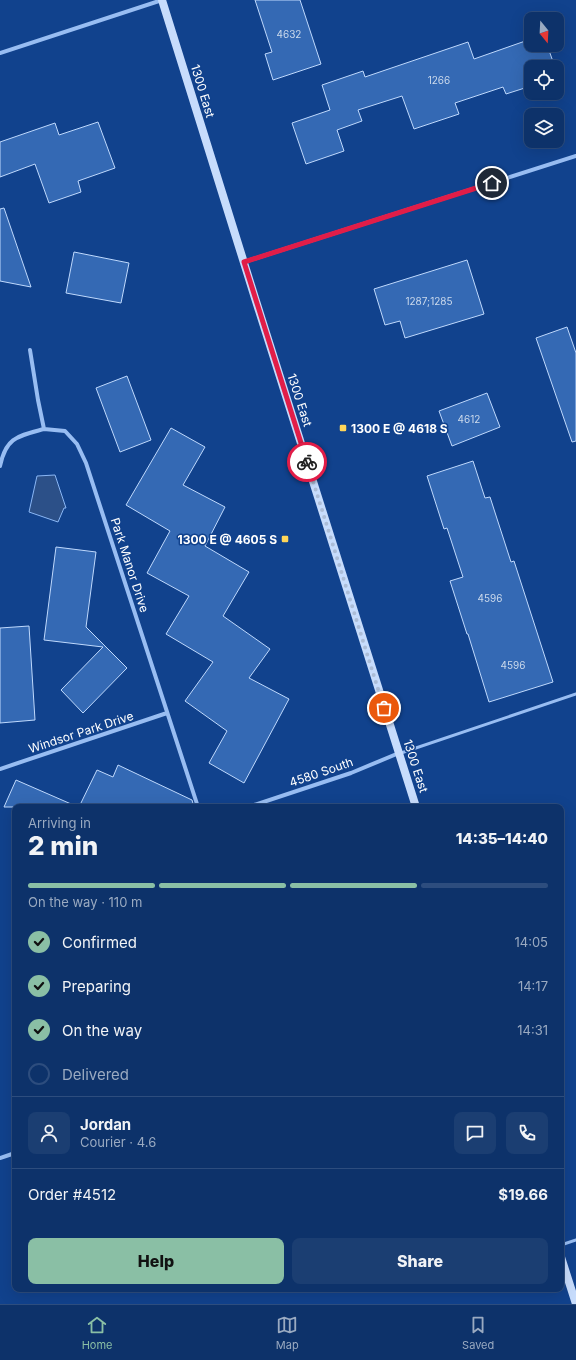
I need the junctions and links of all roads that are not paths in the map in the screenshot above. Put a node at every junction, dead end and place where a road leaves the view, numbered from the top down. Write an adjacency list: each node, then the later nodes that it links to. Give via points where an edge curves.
1 (162, 0): 2 (street); 4 (main road, 1300 East)
2 (0, 54)
3 (576, 156): 4 (street)
4 (244, 262): 10 (main road, 1300 East)
5 (30, 350): 6 (street)
6 (44, 429): 7 (street, via 22,434 11,441 3,453); 9 (street, Park Manor Drive, via 65,431 77,444 86,463)
7 (0, 466)
8 (576, 694): 10 (lane)
9 (167, 714): 11 (street, Windsor Park Drive); 12 (street, Park Manor Drive)
10 (399, 753): 13 (street, 4580 South, via 351,773); 14 (main road, 1300 East)
11 (0, 769)
12 (197, 804)
13 (257, 804)
14 (415, 804)
15 (12, 1154): 16 (street)
16 (0, 1158)
17 (576, 1240): 18 (lane)
18 (564, 1243)
19 (564, 1266): 20 (main road)
20 (576, 1304)

